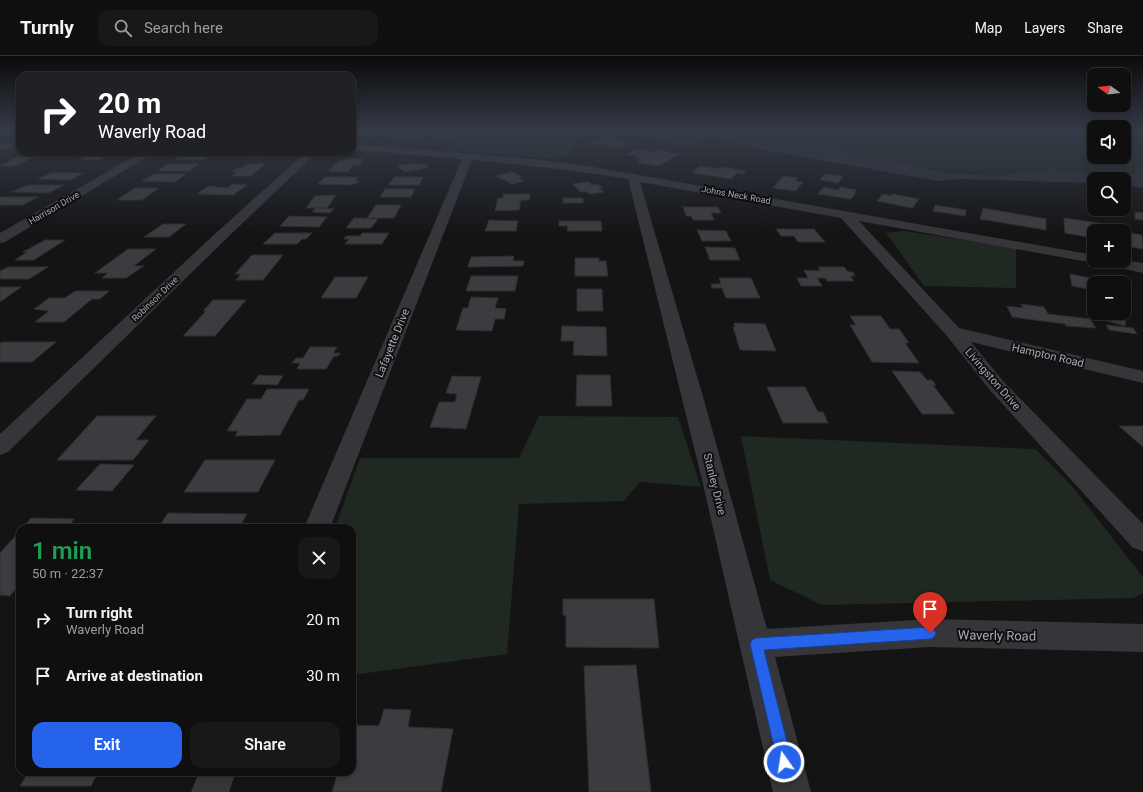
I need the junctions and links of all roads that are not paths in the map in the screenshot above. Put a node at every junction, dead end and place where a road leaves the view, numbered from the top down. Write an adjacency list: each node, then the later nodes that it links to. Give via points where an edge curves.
1 (127, 165): 7 (street, Harrison Drive)
2 (297, 165): 13 (street, Robinson Drive)
3 (465, 165): 14 (street, Lafayette Drive)
4 (551, 165): 5 (street, Johns Neck Road)
5 (633, 178): 6 (street, Johns Neck Road); 17 (street, Stanley Drive, via 675,326)
6 (845, 214): 8 (street, Johns Neck Road); 11 (street, Livingston Drive)
7 (0, 239)
8 (1087, 258)
9 (1131, 266): 10 (street)
10 (1143, 268)
11 (953, 332): 12 (street, Hampton Road); 15 (street, Livingston Drive, via 996,385)
12 (1143, 377)
13 (0, 447)
14 (319, 524)
15 (1143, 541)
16 (1143, 638): 17 (street, Waverly Road, via 930,633)
17 (756, 644): 20 (street, Stanley Drive)
18 (216, 776): 19 (street)
19 (210, 792)
20 (792, 792)

